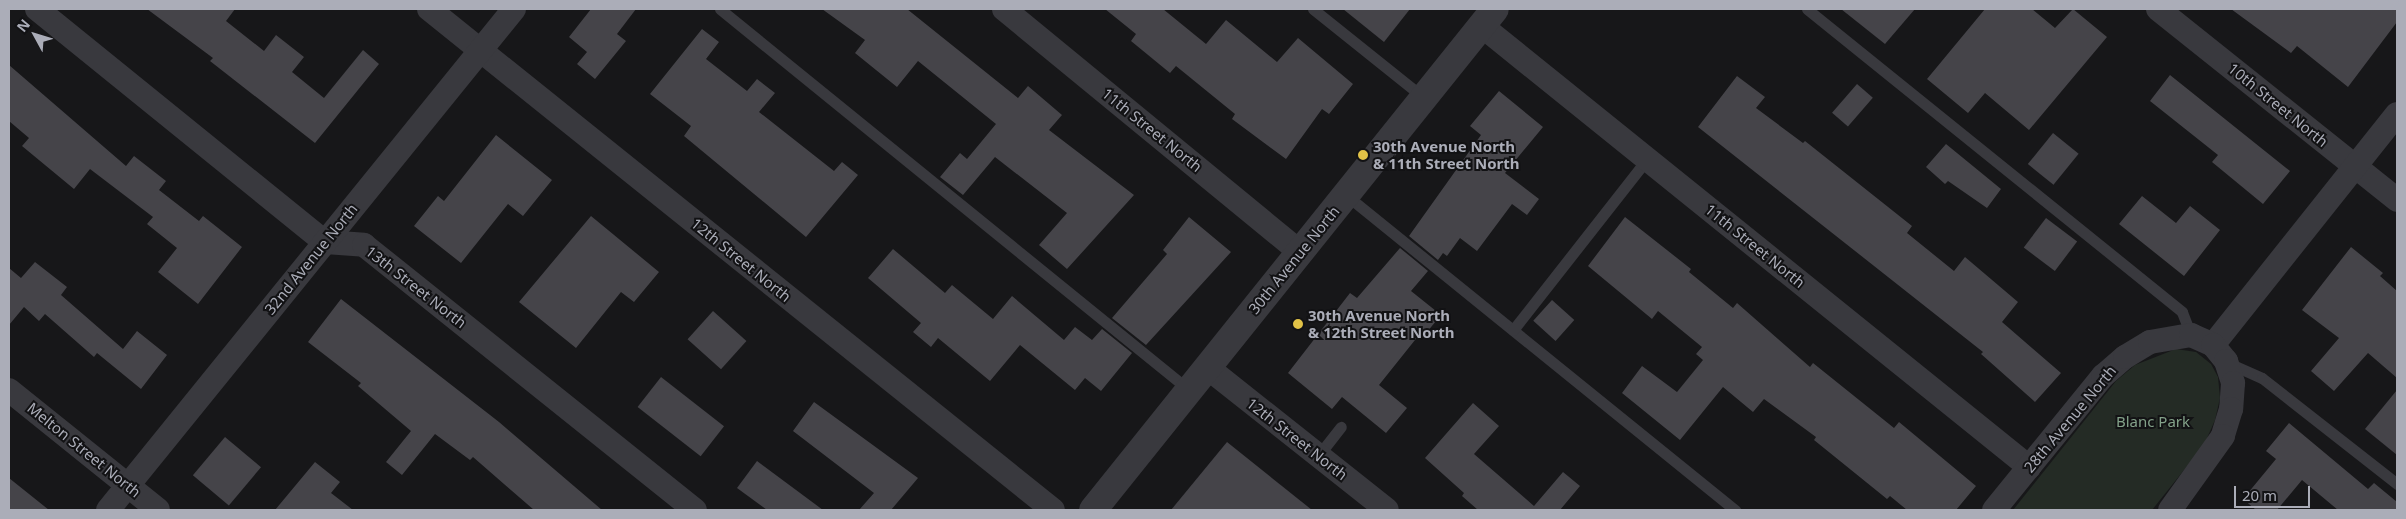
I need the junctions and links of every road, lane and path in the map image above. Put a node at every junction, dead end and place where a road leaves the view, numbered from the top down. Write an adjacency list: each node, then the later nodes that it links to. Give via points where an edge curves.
1 (37, 9): 17 (street)
2 (429, 9): 10 (street, 12th Street North)
3 (514, 9): 10 (street, 32nd Avenue North)
4 (720, 9): 24 (lane)
5 (1004, 9): 18 (street, 11th Street North)
6 (1313, 9): 11 (lane)
7 (1807, 9): 20 (lane, via 2182,312)
8 (2158, 9): 14 (street, 10th Street North)
9 (1488, 17): 11 (street, 30th Avenue North); 13 (street, 11th Street North)
10 (480, 50): 17 (street, 32nd Avenue North); 34 (street, 12th Street North)
11 (1424, 98): 15 (street, 30th Avenue North)
12 (2397, 114): 14 (street)
13 (1647, 159): 19 (lane); 27 (street, 11th Street North)
14 (2355, 167): 16 (street, 10th Street North); 21 (street)
15 (1346, 195): 18 (street, 30th Avenue North); 19 (lane)
16 (2397, 200)
17 (325, 242): 29 (street, 32nd Avenue North); 33 (street, 13th Street North, via 364,245)
18 (1300, 252): 22 (street, 30th Avenue North)
19 (1513, 330): 36 (lane)
20 (2191, 336): 21 (street); 27 (street, 28th Avenue North, via 2150,342 2125,357 2103,376)
21 (2219, 353): 28 (lane, via 2262,378); 38 (street, via 2234,383 2223,436)
22 (1208, 368): 24 (street, 30th Avenue North); 26 (street, 12th Street North)
23 (9, 390): 29 (street, Melton Street North)
24 (1190, 390): 35 (street, 30th Avenue North)
25 (1341, 428): 26 (lane)
26 (1318, 456): 30 (street, 12th Street North)
27 (2029, 467): 37 (street, 28th Avenue North)
28 (2397, 484)
29 (128, 486): 31 (street, 32nd Avenue North); 32 (street, Melton Street North)
30 (1376, 507)
31 (108, 510)
32 (158, 510)
33 (695, 510)
34 (1053, 510)
35 (1093, 510)
36 (1735, 510)
37 (1994, 510)
38 (2170, 510)

